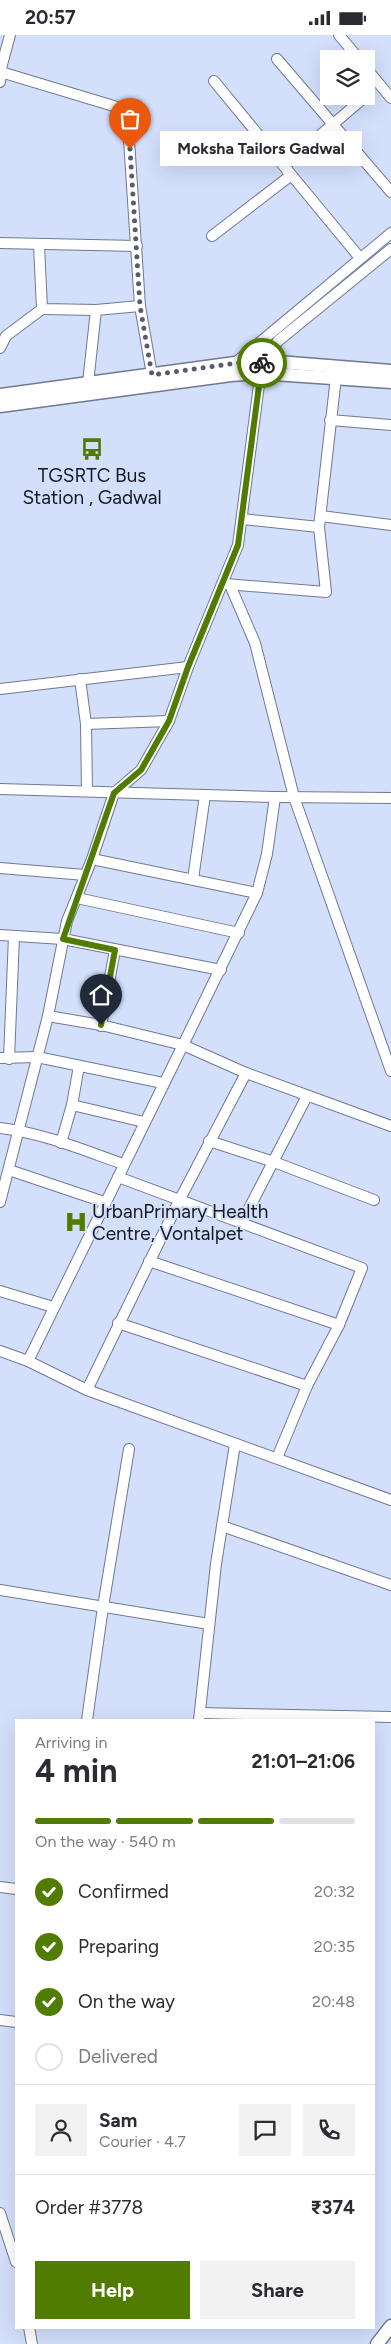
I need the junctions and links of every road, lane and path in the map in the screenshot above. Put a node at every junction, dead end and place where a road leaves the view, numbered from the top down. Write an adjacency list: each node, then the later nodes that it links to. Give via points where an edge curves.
1 (10, 35): 5 (street)
2 (340, 35): 3 (street)
3 (352, 50)
4 (277, 59): 12 (street)
5 (0, 75): 19 (street, via 127,110)
6 (375, 79): 8 (street)
7 (214, 81): 13 (street)
8 (380, 85): 9 (street); 10 (street)
9 (375, 89)
10 (391, 98)
11 (355, 105): 12 (street)
12 (331, 124): 13 (street); 14 (street)
13 (284, 166): 16 (street, via 290,176); 21 (street)
14 (391, 192)
15 (391, 233): 21 (street)
16 (212, 236)
17 (0, 243): 18 (street)
18 (39, 245): 19 (street); 23 (street)
19 (136, 246): 22 (street)
20 (391, 249): 26 (street, via 278,341)
21 (360, 258): 27 (street)
22 (140, 306): 24 (street); 29 (street)
23 (42, 309): 24 (street); 25 (street, via 6,336)
24 (96, 310): 32 (street)
25 (0, 348)
26 (261, 368): 27 (main road); 28 (main road); 30 (main road); 38 (street)
27 (233, 369): 29 (main road); 34 (main road)
28 (391, 371)
29 (152, 375): 32 (main road)
30 (336, 377): 31 (main road); 35 (street)
31 (391, 382)
32 (88, 383): 33 (main road)
33 (0, 395)
34 (0, 406)
35 (330, 420): 36 (street); 37 (street)
36 (391, 425)
37 (320, 516): 39 (street); 40 (street)
38 (242, 519): 40 (street); 41 (street)
39 (391, 525)
40 (319, 527): 41 (street, via 326,592)
41 (226, 584): 42 (street); 52 (street, via 255,643)
42 (188, 667): 43 (street); 45 (street)
43 (80, 679): 44 (street); 46 (street)
44 (0, 689)
45 (169, 721): 46 (street); 49 (street, via 141,770)
46 (86, 724): 48 (street)
47 (0, 789): 48 (street)
48 (87, 791): 49 (street)
49 (114, 793): 50 (street); 54 (street)
50 (205, 795): 51 (street); 57 (street)
51 (275, 797): 52 (street); 58 (street, via 267,854)
52 (294, 797): 53 (street); 72 (street)
53 (391, 798)
54 (92, 859): 56 (street); 57 (street)
55 (0, 868): 56 (street)
56 (85, 875): 59 (street)
57 (193, 879): 58 (street)
58 (257, 893): 60 (street)
59 (77, 898): 60 (street); 63 (street)
60 (239, 933): 65 (street)
61 (0, 935): 62 (street)
62 (14, 935): 63 (street); 70 (street)
63 (63, 939): 64 (street); 66 (street)
64 (115, 950): 65 (street); 67 (street)
65 (221, 970): 68 (street)
66 (48, 1016): 67 (street); 69 (street)
67 (101, 1026): 68 (street)
68 (183, 1045): 73 (street); 74 (street)
69 (37, 1057): 70 (street); 71 (street); 80 (street)
70 (5, 1059)
71 (79, 1066): 74 (street); 76 (street)
72 (391, 1071)
73 (246, 1073): 75 (street); 81 (street)
74 (163, 1083): 77 (street)
75 (307, 1096): 78 (street); 83 (street)
76 (72, 1105): 77 (street); 82 (street)
77 (144, 1122): 84 (street)
78 (391, 1126)
79 (0, 1128): 80 (street)
80 (18, 1130): 82 (street); 85 (street)
81 (209, 1141): 83 (street); 87 (street)
82 (61, 1143): 84 (street)
83 (274, 1162): 88 (street); 91 (street)
84 (124, 1164): 86 (street)
85 (9, 1171): 89 (street); 90 (street)
86 (118, 1177): 87 (street); 90 (street)
87 (180, 1199): 91 (street); 92 (street)
88 (374, 1200)
89 (0, 1202)
90 (104, 1202): 94 (street)
91 (241, 1224): 96 (street, via 362,1268)
92 (149, 1261): 95 (street); 96 (street)
93 (0, 1291): 94 (street)
94 (53, 1307): 98 (street)
95 (118, 1323): 99 (street); 100 (street)
96 (339, 1325): 99 (street)
97 (0, 1351): 98 (street)
98 (28, 1361): 100 (street)
99 (307, 1386): 103 (street)
100 (87, 1390): 101 (street)
101 (235, 1445): 103 (street); 105 (street)
102 (129, 1449): 108 (street)
103 (277, 1458): 104 (street)
104 (391, 1500)
105 (222, 1526): 106 (street); 109 (street)
106 (391, 1585)
107 (0, 1590): 108 (street)
108 (103, 1607): 109 (street); 112 (street)
109 (209, 1624): 110 (street)
110 (199, 1716): 111 (street)
111 (391, 1717)
112 (87, 1719)
113 (0, 1887): 114 (street)
114 (15, 1889)
115 (0, 2020): 116 (street)
116 (15, 2022)
117 (0, 2213): 118 (street)
118 (15, 2259)
119 (391, 2326): 122 (main road)
120 (29, 2329): 121 (street)
121 (32, 2344)
122 (377, 2344)

